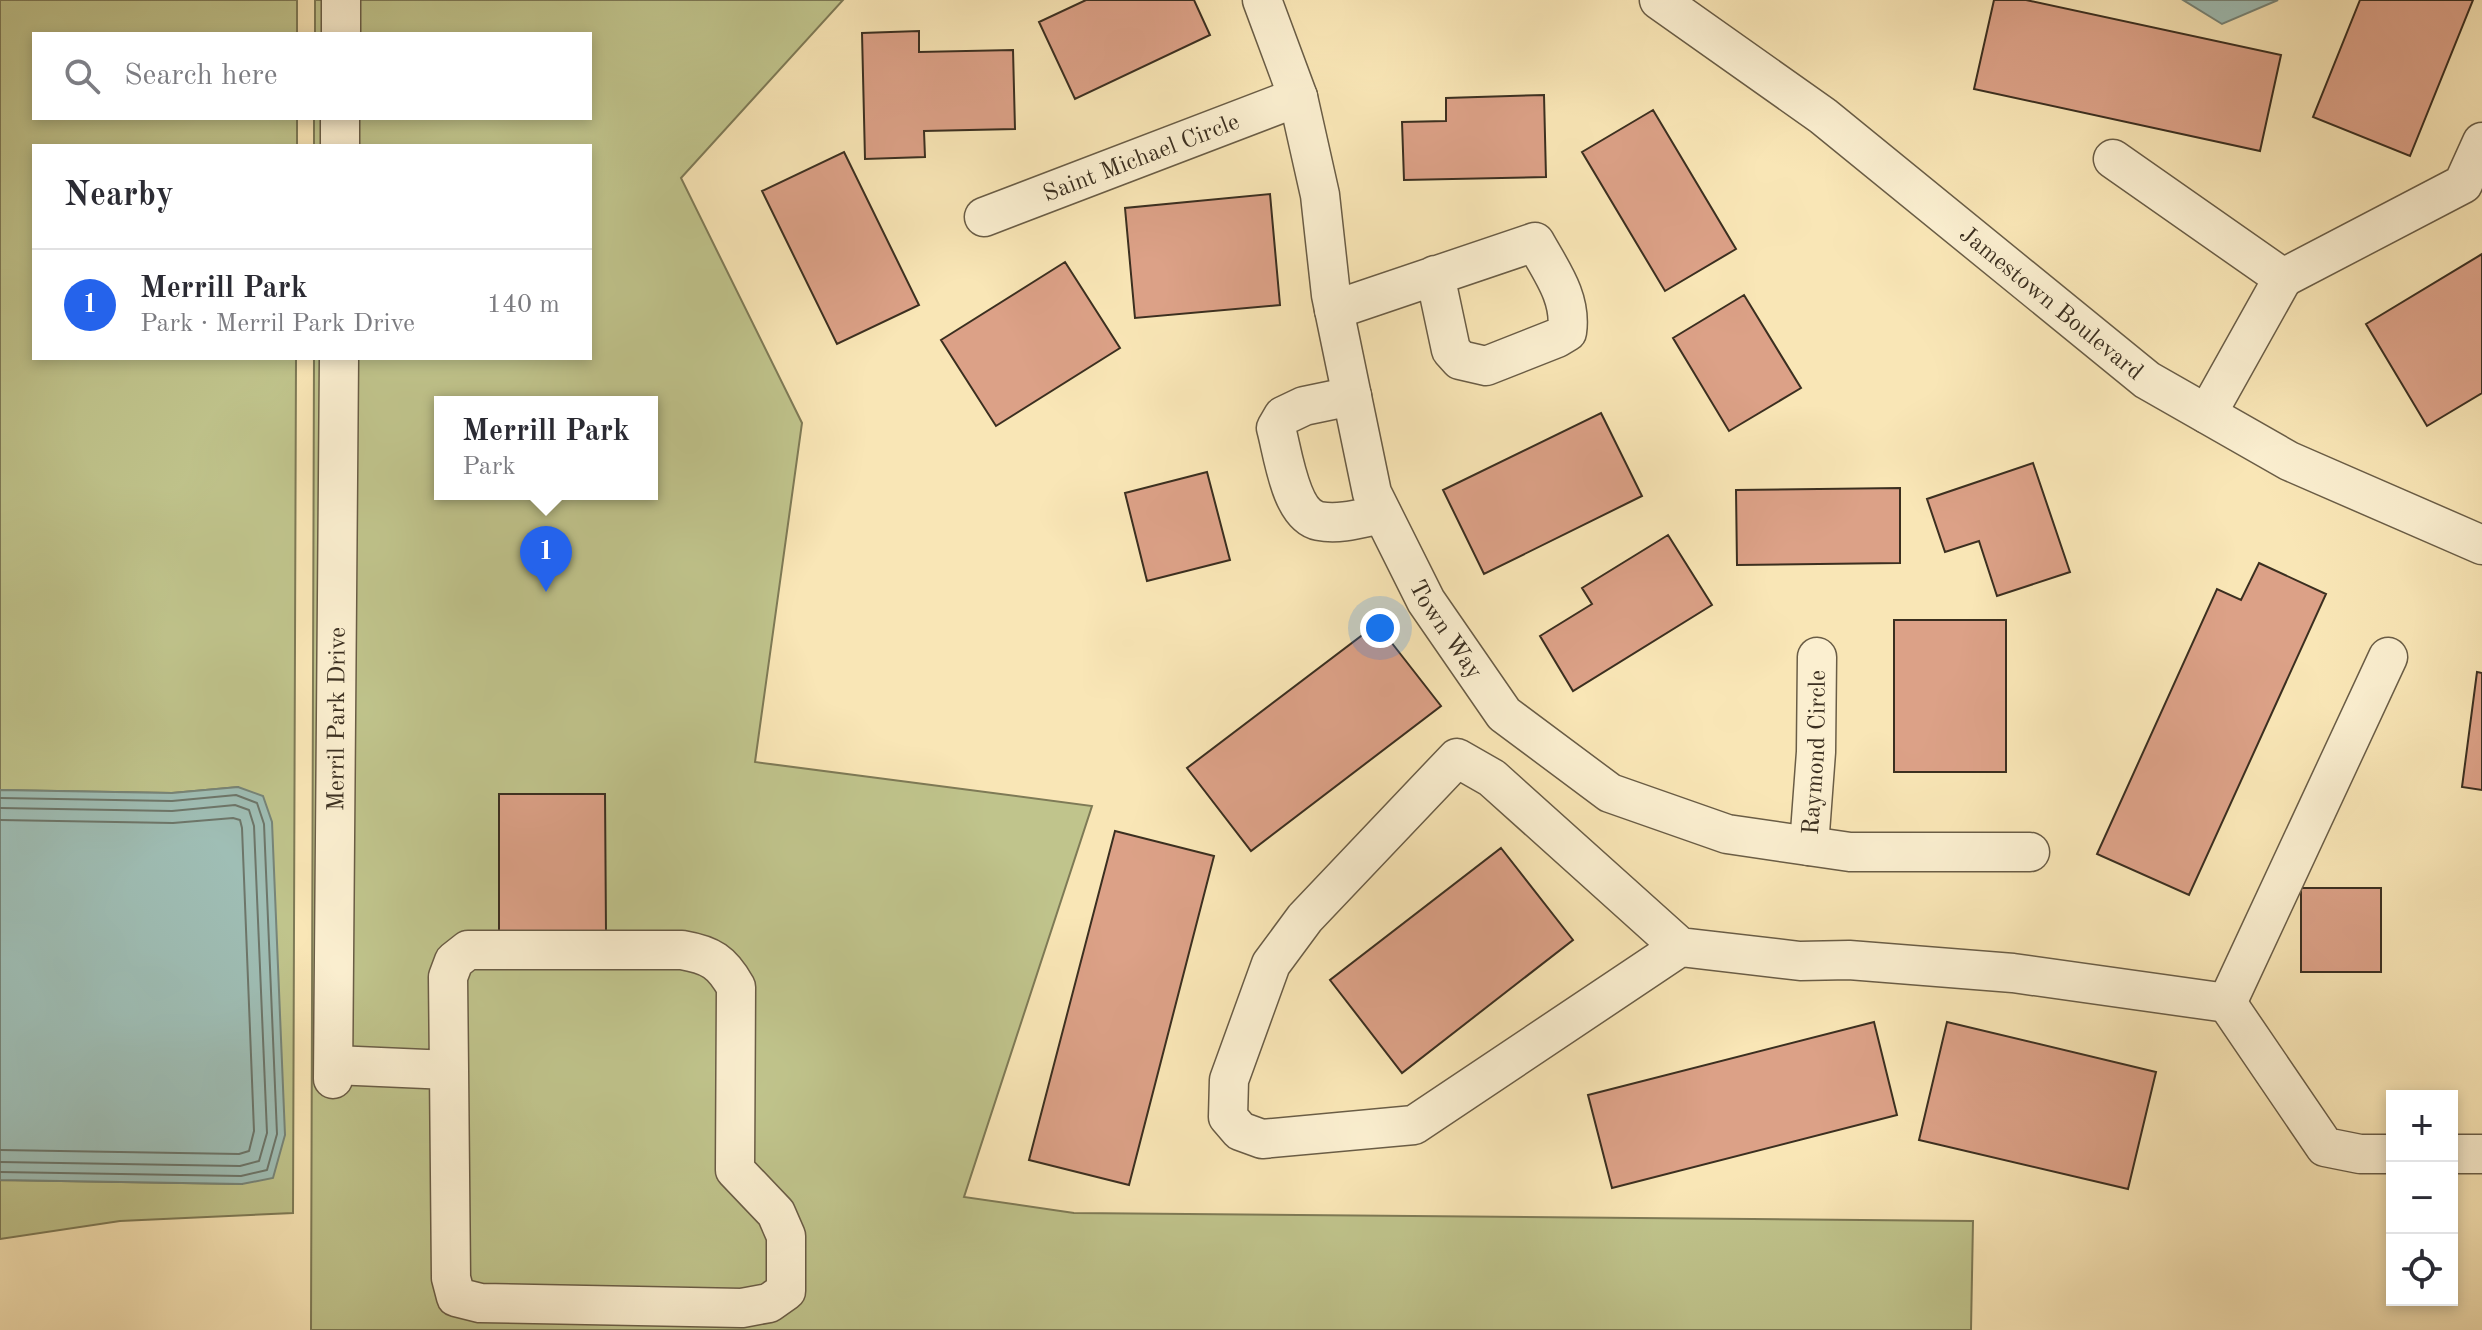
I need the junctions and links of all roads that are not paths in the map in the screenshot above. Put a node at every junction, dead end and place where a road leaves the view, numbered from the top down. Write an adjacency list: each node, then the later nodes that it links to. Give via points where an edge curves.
1 (341, 0): 4 (street)
2 (1262, 0): 5 (street, Town Way)
3 (1659, 0): 16 (street, Jamestown Boulevard, via 1823,116 2147,380)
4 (341, 32)
5 (1298, 97): 10 (street, Saint Michael Circle); 13 (street, Town Way, via 1320,195)
6 (340, 120): 8 (street)
7 (2482, 142): 12 (street, via 2463,184)
8 (340, 144)
9 (2113, 159): 12 (street)
10 (984, 217)
11 (1435, 275): 11 (street, via 1535,242 1566,299 1567,332 1486,366 1460,360 1451,350); 13 (street)
12 (2283, 278): 16 (street)
13 (1334, 310): 15 (street, Town Way)
14 (339, 360): 25 (street, Merril Park Drive, via 333,1072)
15 (1352, 396): 17 (street, Town Way, via 1372,493); 17 (street, via 1304,406 1283,416 1276,428 1295,498 1305,515 1345,522)
16 (2207, 414): 18 (street, Jamestown Boulevard, via 2289,461)
17 (1382, 514): 21 (street, Town Way, via 1426,601 1504,714 1610,793 1727,834)
18 (2482, 545)
19 (1817, 657): 21 (street, Raymond Circle)
20 (2388, 657): 24 (street)
21 (1809, 846): 22 (street, Town Way, via 1850,852)
22 (2030, 852)
23 (1680, 947): 23 (street, via 1492,778 1457,758 1305,918 1271,964 1229,1080 1228,1117 1240,1131 1262,1139 1414,1125); 24 (street, via 1800,961 2013,973)
24 (2227, 1003): 26 (street, via 2325,1147)
25 (449, 1070): 25 (street, via 448,977 454,961 468,950 705,954 726,969 736,987 735,1170 776,1213 786,1236 786,1291 769,1303 742,1308 480,1303 456,1297 451,1278)
26 (2386, 1154)
27 (2458, 1154): 28 (street)
28 (2482, 1154)

